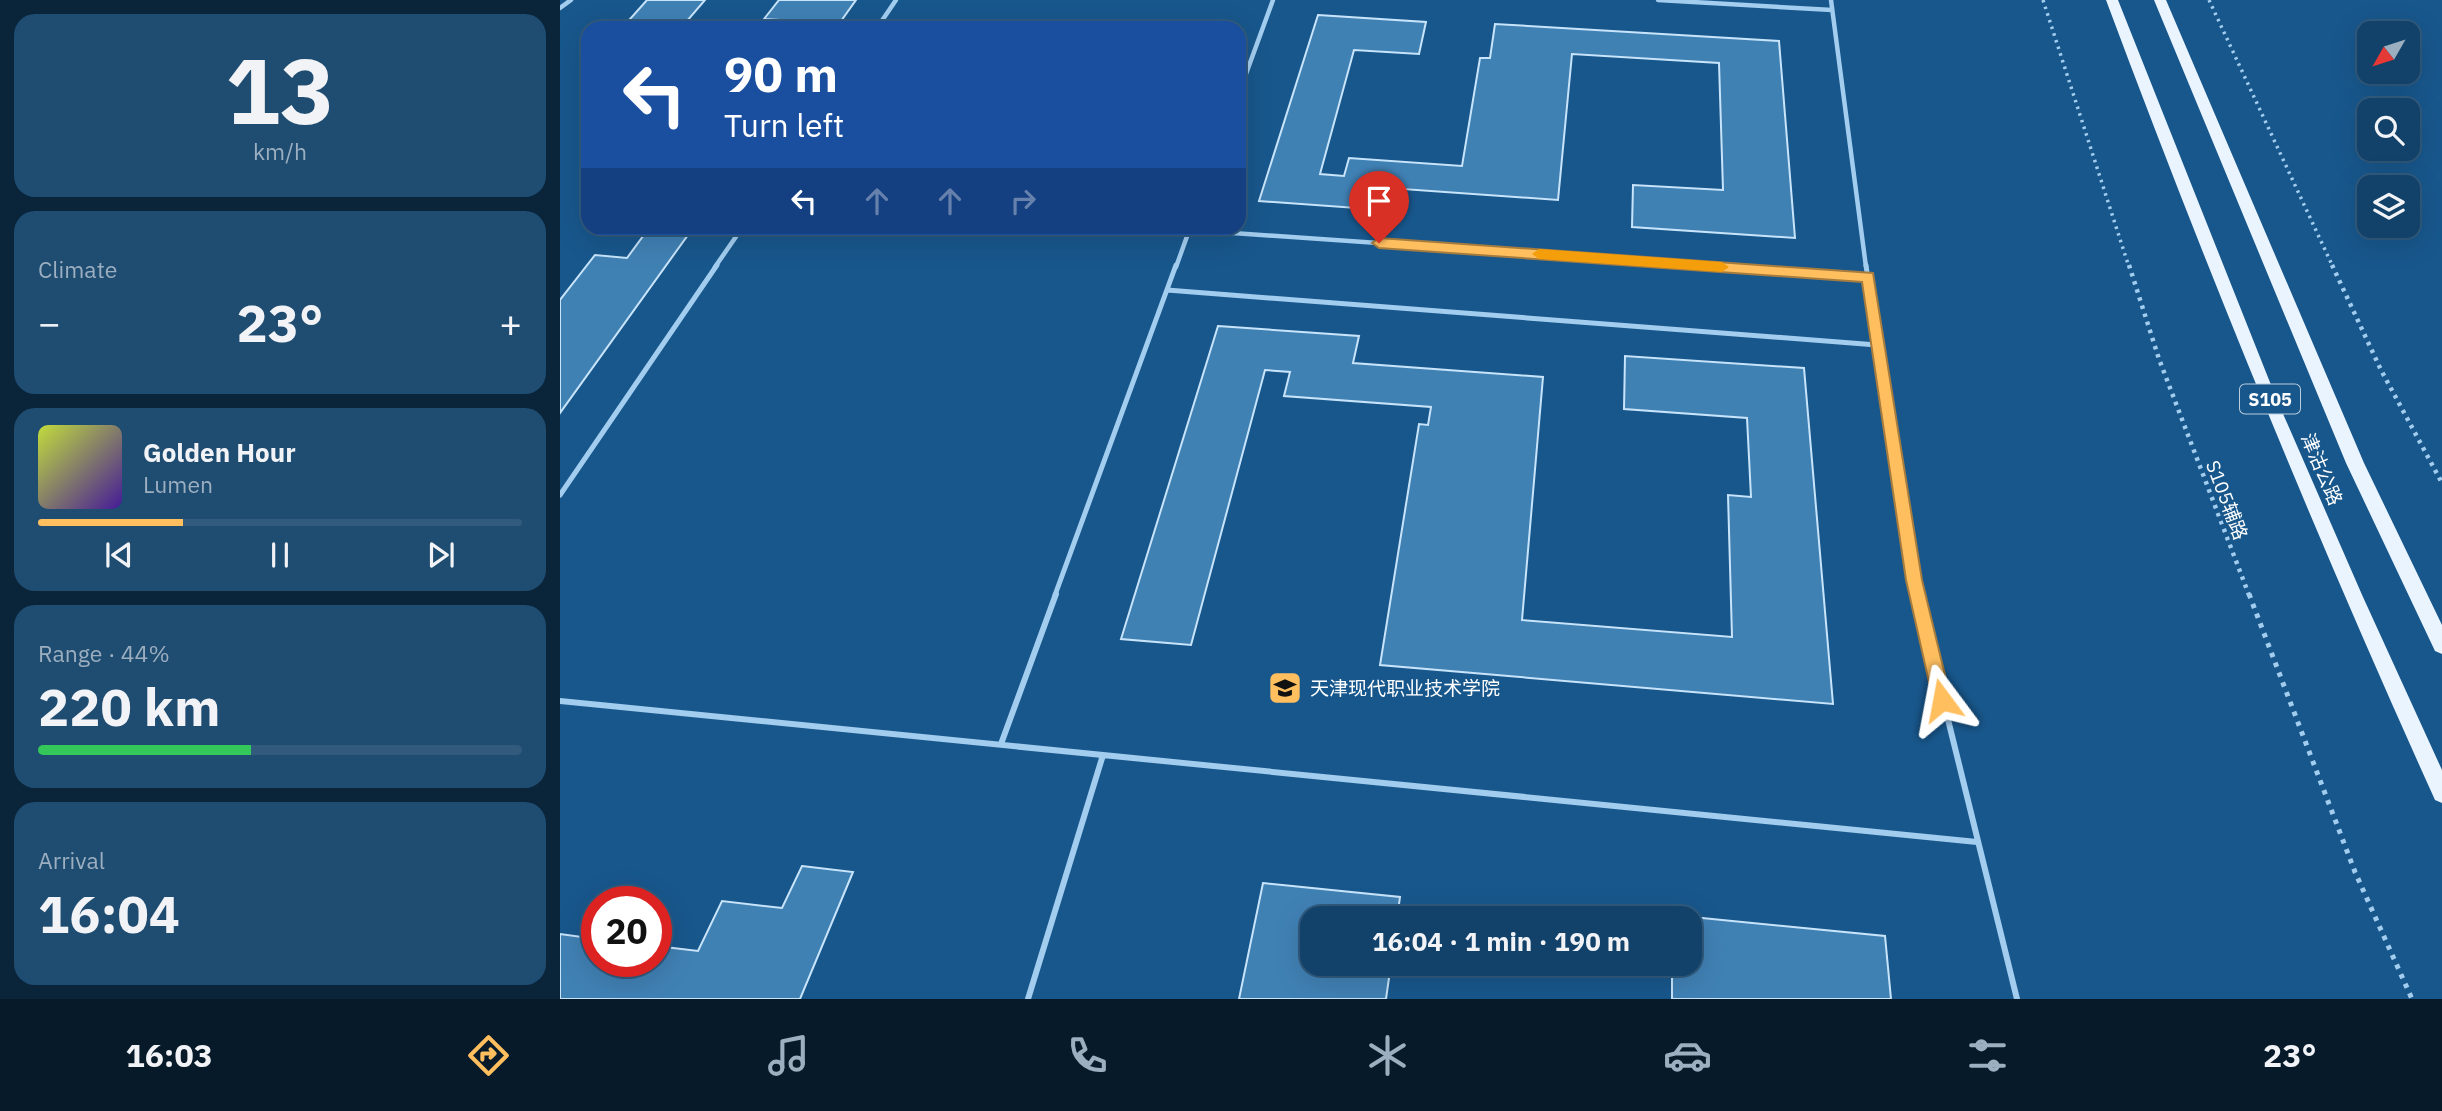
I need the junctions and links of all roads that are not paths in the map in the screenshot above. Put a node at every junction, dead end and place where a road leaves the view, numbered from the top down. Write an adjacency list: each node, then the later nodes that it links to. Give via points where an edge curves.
1 (571, 0): 8 (lane)
2 (896, 0): 10 (lane)
3 (1273, 0): 11 (lane)
4 (1658, 0): 9 (lane)
5 (1831, 0): 9 (lane)
6 (2112, 0): 23 (main road, 津沽公路 / S105, via 2257,368)
7 (2160, 0): 19 (main road, 津沽公路 / S105, via 2355,463)
8 (560, 8)
9 (1832, 10): 15 (lane)
10 (882, 21)
11 (1246, 74)
12 (1246, 233): 15 (lane)
13 (737, 235): 18 (lane)
14 (1188, 235): 16 (lane)
15 (1868, 277): 17 (lane)
16 (1167, 290): 17 (lane); 21 (lane)
17 (1877, 345): 24 (lane, via 1914,580)
18 (560, 495)
19 (2442, 645)
20 (560, 701): 21 (lane)
21 (1001, 744): 22 (lane)
22 (1103, 755): 24 (lane); 25 (lane)
23 (2442, 793)
24 (1977, 842): 26 (lane)
25 (1028, 999)
26 (2017, 999)

